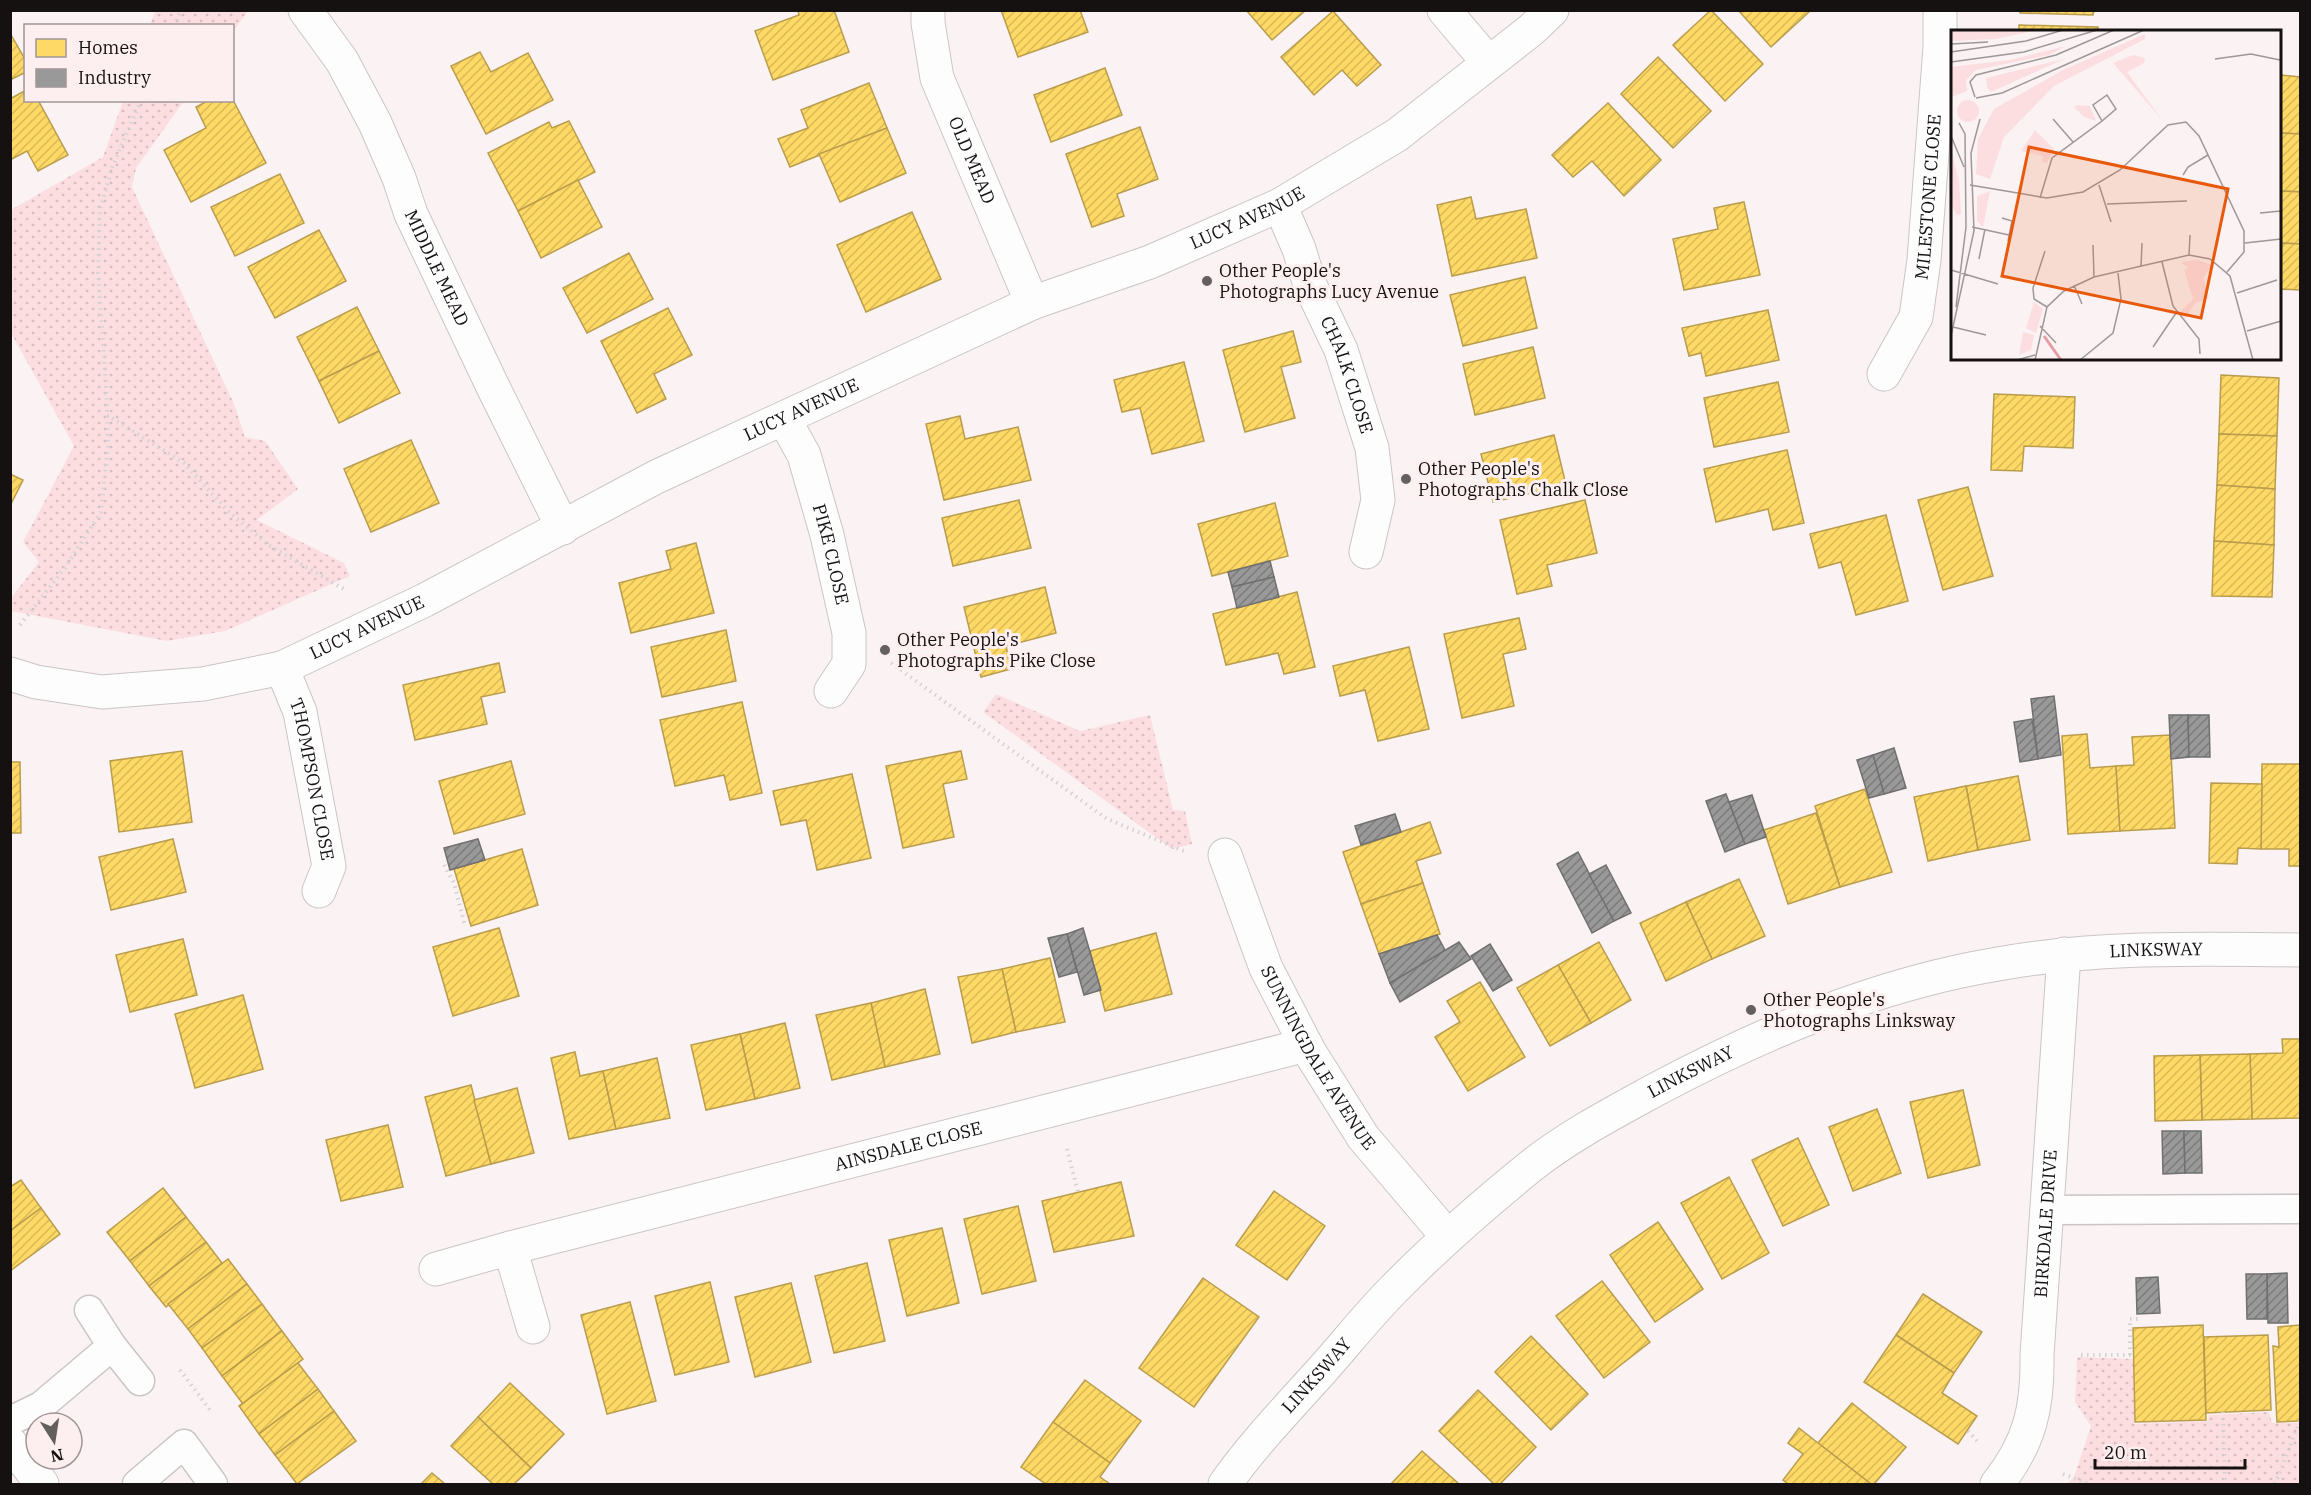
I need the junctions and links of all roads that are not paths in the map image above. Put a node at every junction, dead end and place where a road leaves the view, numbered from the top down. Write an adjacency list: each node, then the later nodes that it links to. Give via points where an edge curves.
1 (306, 10): 11 (street, MIDDLE MEAD, via 342,61 375,123 411,214)
2 (928, 10): 8 (street, OLD MEAD, via 937,78)
3 (1444, 10): 6 (street)
4 (1552, 10): 6 (street, LUCY AVENUE)
5 (1940, 10): 9 (street, MILESTONE CLOSE, via 1923,272 1916,317)
6 (1488, 62): 7 (street, LUCY AVENUE, via 1397,135)
7 (1280, 205): 8 (street, LUCY AVENUE, via 1150,262); 12 (street, CHALK CLOSE, via 1310,285 1341,350 1372,448 1378,500)
8 (1032, 303): 10 (street, LUCY AVENUE)
9 (1884, 374)
10 (784, 419): 11 (street, LUCY AVENUE, via 656,477); 15 (street, PIKE CLOSE, via 804,455 849,633 849,664)
11 (563, 528): 13 (street, LUCY AVENUE)
12 (1366, 552)
13 (282, 668): 14 (street, LUCY AVENUE, via 203,684 102,692); 17 (street, THOMPSON CLOSE, via 300,712 329,866)
14 (10, 674)
15 (831, 692)
16 (1225, 855): 20 (street, SUNNINGDALE AVENUE, via 1266,968)
17 (319, 891)
18 (2301, 950): 19 (street, LINKSWAY, via 2182,948)
19 (2064, 954): 22 (street, BIRKDALE DRIVE); 23 (street, LINKSWAY, via 1933,977 1873,994 1773,1032 1690,1071 1585,1130 1532,1166)
20 (1306, 1045): 23 (street, SUNNINGDALE AVENUE, via 1363,1137); 24 (street, AINSDALE CLOSE)
21 (2301, 1209): 22 (lane)
22 (2048, 1210): 36 (street, BIRKDALE DRIVE, via 2037,1387 2031,1424 2014,1463)
23 (1448, 1237): 35 (street, LINKSWAY, via 1355,1332)
24 (510, 1248): 25 (street, AINSDALE CLOSE); 27 (street)
25 (436, 1269)
26 (88, 1310): 28 (lane)
27 (533, 1327)
28 (112, 1346): 29 (lane); 30 (lane, via 41,1406)
29 (140, 1381)
30 (10, 1421)
31 (10, 1443): 32 (street)
32 (42, 1485)
33 (137, 1485): 34 (lane, via 184,1444)
34 (213, 1485)
35 (1225, 1485)
36 (1997, 1485)

